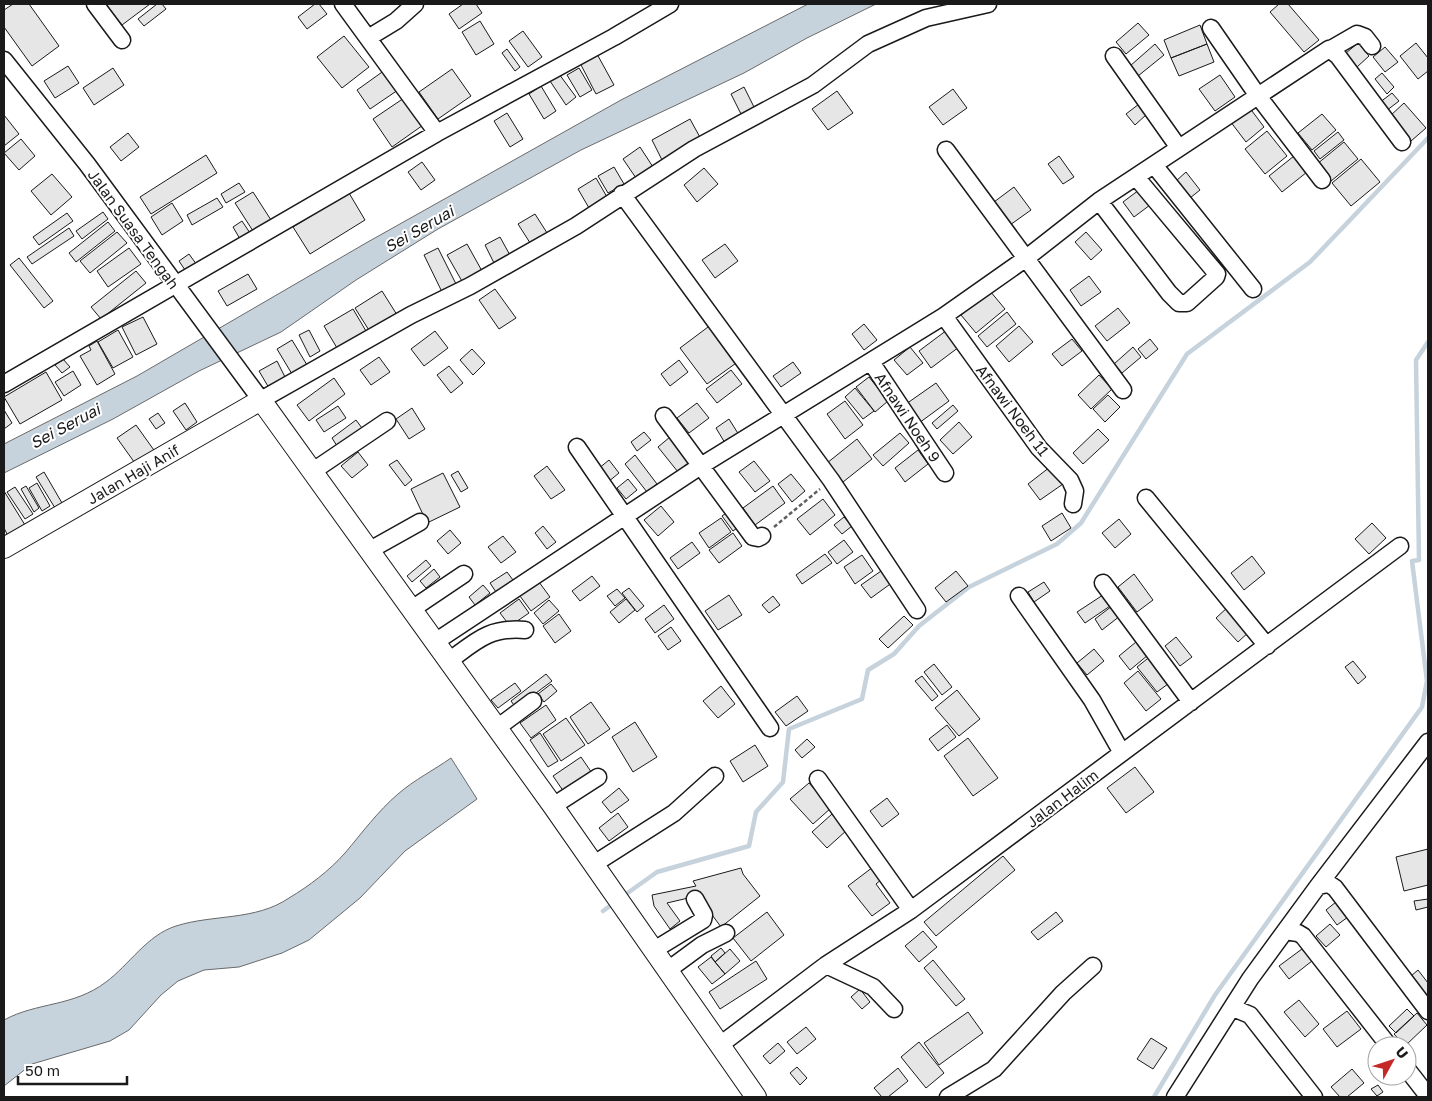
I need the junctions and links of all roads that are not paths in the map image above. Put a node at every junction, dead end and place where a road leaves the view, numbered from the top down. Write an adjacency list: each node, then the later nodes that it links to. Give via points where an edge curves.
1 (95, 4): 8 (street)
2 (343, 4): 7 (street)
3 (415, 4): 7 (street, via 396,21)
4 (670, 4): 14 (street)
5 (988, 4): 21 (street, via 926,18 868,44 813,85 694,149)
6 (1211, 28): 13 (street)
7 (368, 38): 14 (street)
8 (122, 40)
9 (1372, 46): 10 (street, via 1361,34)
10 (1330, 48): 13 (street); 15 (street)
11 (1114, 56): 16 (street)
12 (4, 60): 24 (street, Jalan Suasa Tengah, via 87,164)
13 (1258, 96): 16 (street); 20 (street)
14 (437, 133): 24 (street)
15 (1402, 142)
16 (1179, 148): 18 (street)
17 (946, 150): 23 (street)
18 (1154, 165): 19 (street); 25 (street)
19 (1136, 177): 22 (street); 22 (street, via 1217,274 1187,303 1179,303 1169,293)
20 (1322, 180)
21 (622, 194): 30 (street, via 576,226); 31 (street)
22 (1099, 201): 23 (street)
23 (1025, 259): 26 (street); 29 (street)
24 (176, 285): 28 (street); 30 (street, Jalan Suasa Tengah)
25 (1253, 289)
26 (944, 316): 27 (street); 39 (street, Afnawi Noeh 11, via 1039,448 1070,480 1075,491)
27 (871, 362): 31 (street); 37 (street, Afnawi Noeh 9)
28 (4, 384)
29 (1123, 390)
30 (261, 400): 36 (main road); 44 (main road, Jalan Haji Anif)
31 (784, 415): 35 (street); 50 (street)
32 (664, 416): 35 (street)
33 (387, 421): 36 (street)
34 (577, 447): 40 (street)
35 (699, 467): 40 (street); 42 (street, via 753,537)
36 (313, 470): 45 (main road)
37 (946, 473)
38 (1146, 498): 53 (street)
39 (1073, 504)
40 (623, 517): 52 (street); 58 (street)
41 (420, 522): 45 (street)
42 (762, 536)
43 (1400, 546): 53 (street, Jalan Halim)
44 (4, 548)
45 (370, 550): 49 (main road)
46 (464, 574): 49 (street)
47 (1102, 583): 56 (street)
48 (1019, 596): 60 (street, via 1092,700)
49 (412, 609): 52 (main road)
50 (917, 610)
51 (525, 630): 54 (street, via 493,631)
52 (435, 642): 54 (main road)
53 (1267, 646): 56 (street, Jalan Halim)
54 (449, 661): 57 (main road)
55 (533, 701): 57 (street)
56 (1191, 702): 60 (street, Jalan Halim)
57 (498, 728): 64 (main road)
58 (770, 728)
59 (1428, 742): 66 (street)
60 (1122, 753): 68 (street, Jalan Halim)
61 (716, 776): 65 (street, via 674,813)
62 (598, 777): 64 (street)
63 (818, 779): 68 (street)
64 (553, 806): 65 (main road)
65 (594, 864): 71 (main road)
66 (1318, 886): 69 (street); 77 (street, via 1330,884 1336,888)
67 (695, 899): 71 (street, via 704,915 703,920)
68 (911, 910): 72 (street, Jalan Halim)
69 (1285, 931): 75 (street); 78 (street, via 1303,936)
70 (726, 933): 74 (street, via 702,945)
71 (654, 950): 74 (main road)
72 (826, 965): 76 (street, via 873,987); 79 (street, Jalan Halim)
73 (1093, 966): 84 (street, via 1062,993 994,1069)
74 (668, 970): 79 (main road)
75 (1233, 1008): 81 (street); 85 (street, via 1250,1015)
76 (894, 1009)
77 (1428, 1011)
78 (1381, 1036)
79 (720, 1045): 83 (main road)
80 (1417, 1082): 82 (street)
81 (1182, 1095)
82 (1428, 1096)
83 (756, 1097)
84 (948, 1097)
85 (1314, 1097)

